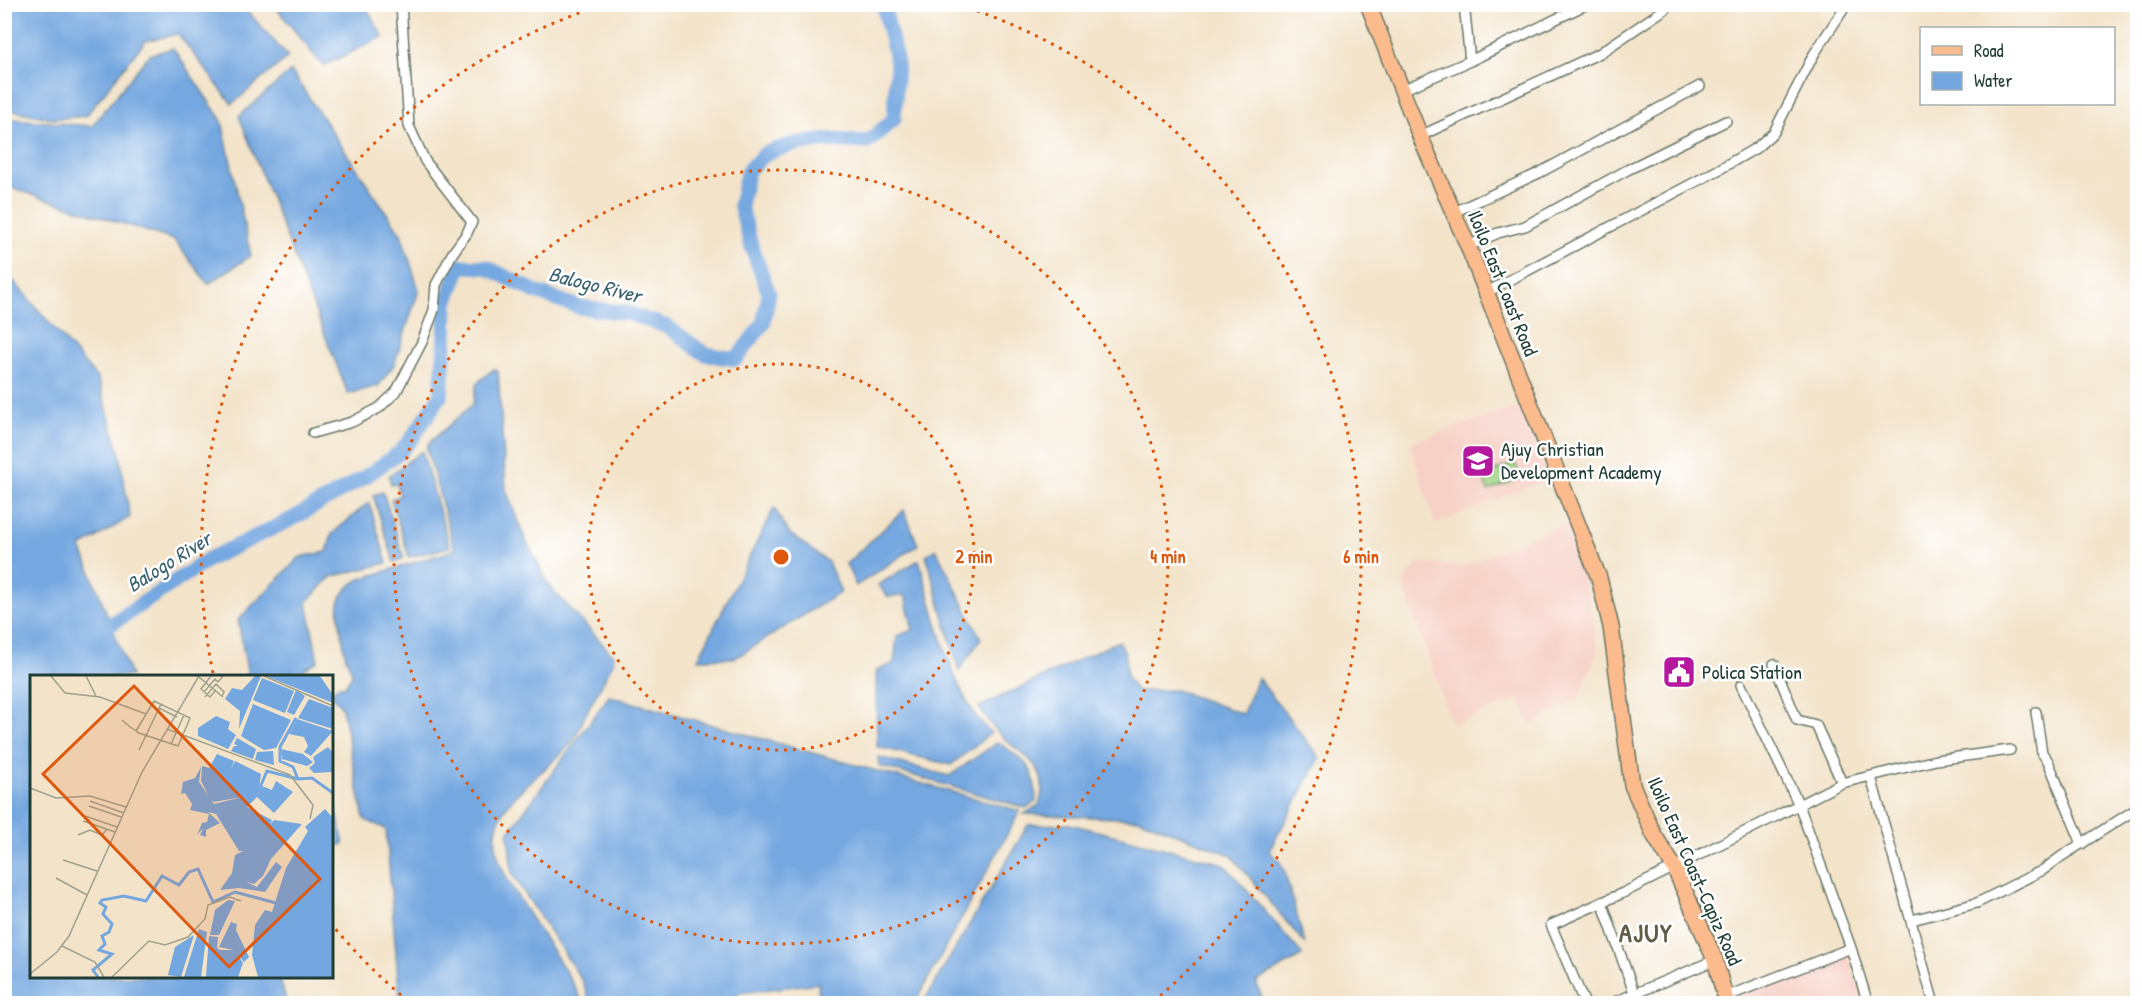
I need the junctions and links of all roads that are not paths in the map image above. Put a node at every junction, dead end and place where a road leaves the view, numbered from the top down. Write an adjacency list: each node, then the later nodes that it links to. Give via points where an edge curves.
1 (401, 4): 16 (street, via 409,126 425,160 472,222 436,285 434,310 396,392 379,408 352,422)
2 (1368, 4): 10 (main road, Iloilo East Coast Road)
3 (1464, 4): 8 (street)
4 (1587, 4): 6 (street)
5 (1847, 4): 15 (street, via 1814,54 1774,132 1756,148)
6 (1574, 8): 8 (street)
7 (1665, 9): 12 (street, via 1600,53)
8 (1470, 61): 10 (street)
9 (1700, 86): 13 (street, via 1539,173)
10 (1402, 90): 12 (main road, Iloilo East Coast Road)
11 (1726, 121): 14 (street, via 1524,226)
12 (1420, 136): 13 (main road, Iloilo East Coast Road)
13 (1452, 213): 14 (main road, Iloilo East Coast Road)
14 (1468, 246): 15 (main road, Iloilo East Coast Road)
15 (1485, 293): 17 (main road, Iloilo East Coast Road)
16 (313, 433)
17 (1599, 578): 27 (main road, Iloilo East Coast-Capiz Road, via 1611,627 1632,785 1654,835)
18 (1774, 664): 23 (street, via 1797,720 1816,725)
19 (1741, 685): 24 (street)
20 (2036, 712): 26 (street, via 2042,753)
21 (2010, 750): 22 (street, via 1936,760)
22 (1871, 777): 23 (street); 29 (street)
23 (1842, 783): 24 (street)
24 (1799, 805): 27 (street); 30 (street)
25 (2138, 808): 26 (street)
26 (2082, 844): 29 (street, via 2043,870 1977,903)
27 (1674, 867): 28 (street); 31 (main road, Iloilo East Coast-Capiz Road)
28 (1602, 902): 32 (street); 34 (street, via 1551,925)
29 (1912, 920): 38 (street)
30 (1851, 948): 33 (street); 37 (street)
31 (1715, 960): 32 (street); 33 (main road, Iloilo East Coast-Capiz Road)
32 (1634, 994): 35 (street); 36 (street)
33 (1726, 1000)
34 (1585, 1004)
35 (1610, 1004)
36 (1638, 1004)
37 (1868, 1004)
38 (1934, 1004)

